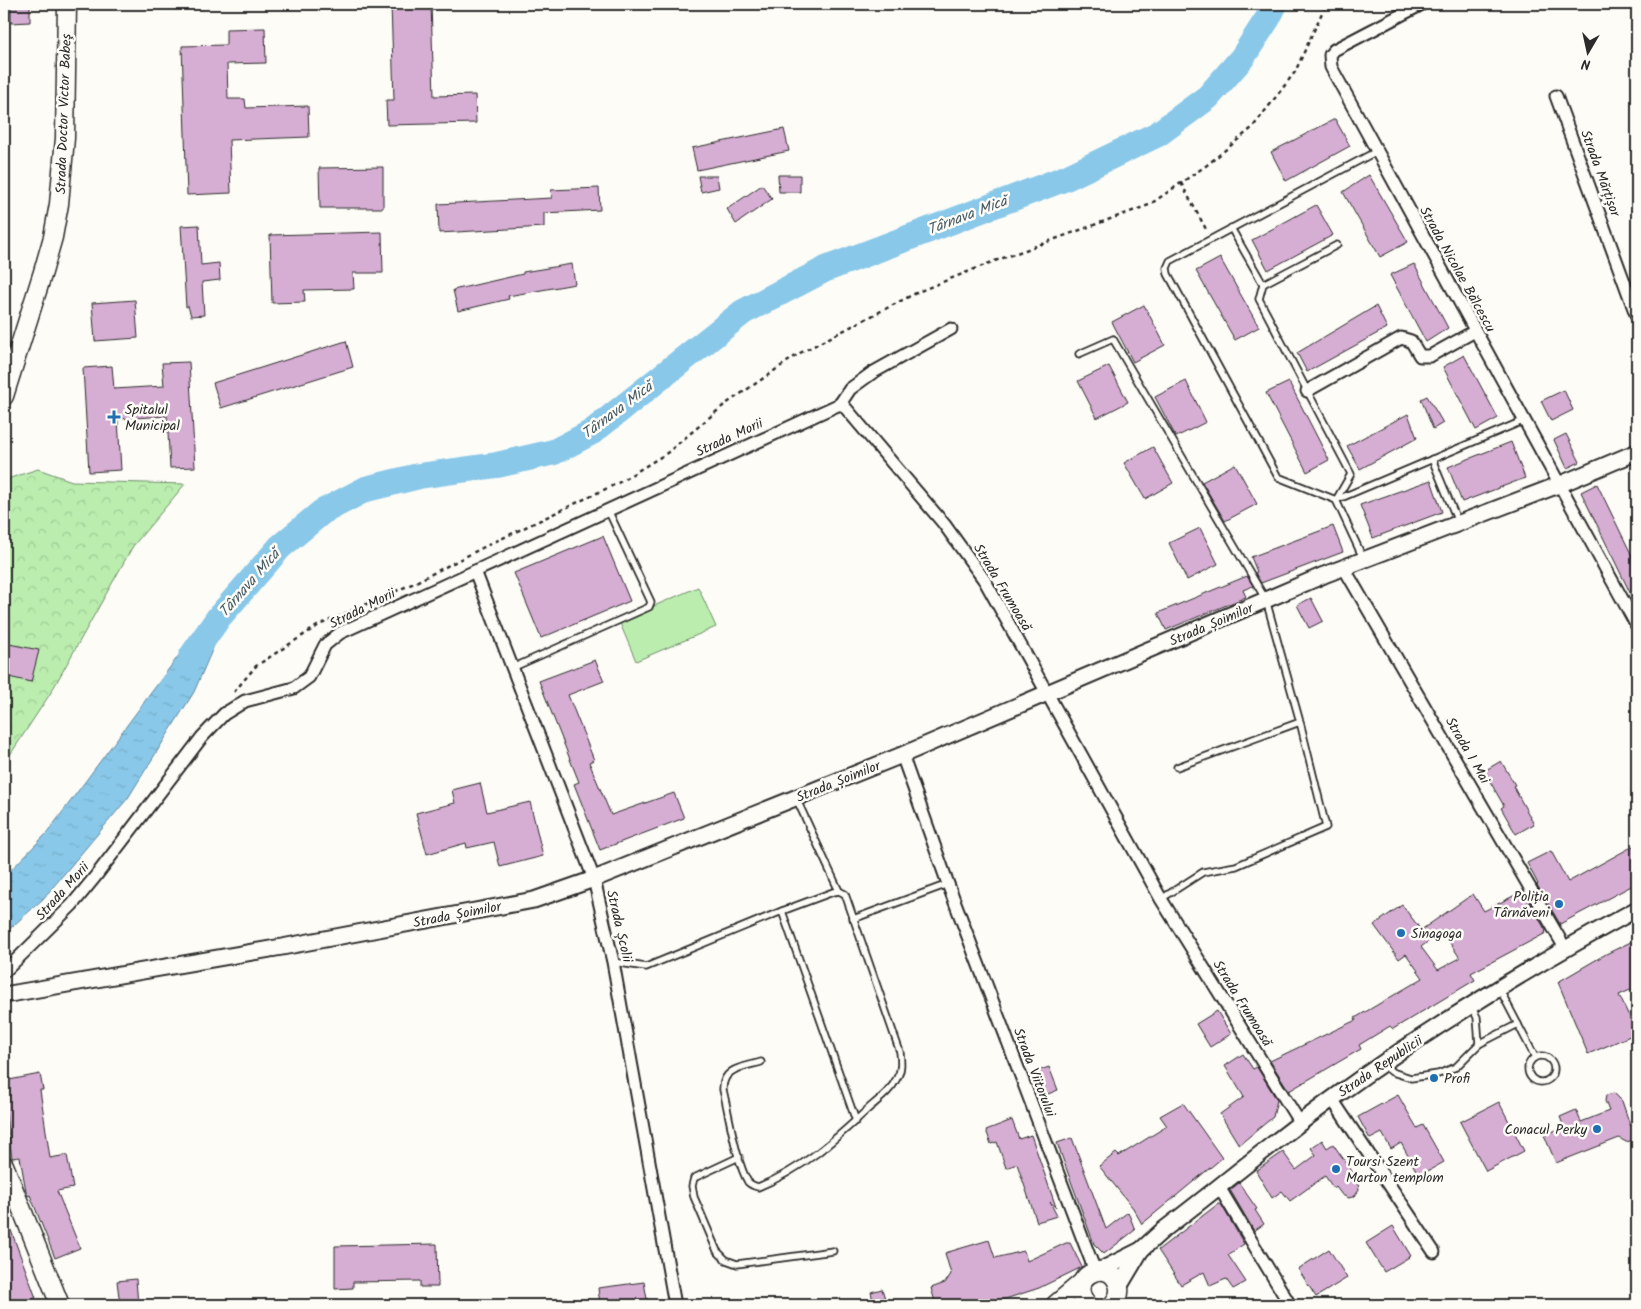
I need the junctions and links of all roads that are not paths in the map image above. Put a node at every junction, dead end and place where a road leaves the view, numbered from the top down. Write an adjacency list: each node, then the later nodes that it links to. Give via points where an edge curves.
1 (67, 4): 13 (main road, Strada Doctor Victor Babeş, via 65,138 60,204 43,272)
2 (1422, 4): 4 (street, Strada Nicolae Bălcescu, via 1330,55 1331,67)
3 (1556, 96): 8 (street, Strada Mărțișor)
4 (1377, 151): 5 (lane); 10 (street, Strada Nicolae Bălcescu)
5 (1231, 228): 7 (lane); 19 (lane, via 1170,262 1168,274 1278,478)
6 (1337, 245): 7 (lane)
7 (1263, 284): 12 (lane, via 1259,299)
8 (1637, 317)
9 (951, 329): 14 (street, via 872,373 850,388)
10 (1475, 331): 12 (street, via 1430,356 1420,356 1411,341 1402,338); 15 (street, Strada Nicolae Bălcescu)
11 (1079, 354): 25 (lane, via 1113,339)
12 (1307, 390): 19 (lane, via 1351,474)
13 (4, 396)
14 (840, 404): 20 (street, Strada Morii); 28 (street, Strada Frumoasă, via 964,550 985,581)
15 (1525, 420): 17 (lane); 18 (street, Strada Nicolae Bălcescu)
16 (1637, 452): 18 (street, Strada Șoimilor)
17 (1432, 459): 19 (lane); 21 (lane)
18 (1561, 484): 21 (street, Strada Șoimilor); 26 (street, Strada Nicolae Bălcescu)
19 (1336, 500): 22 (lane)
20 (608, 510): 24 (street, Strada Morii); 27 (lane, via 651,602 649,607)
21 (1459, 523): 22 (street, Strada Șoimilor)
22 (1364, 560): 23 (street, Strada Șoimilor)
23 (1344, 568): 25 (street, Strada Șoimilor); 40 (street, Strada 1 Mai)
24 (475, 571): 27 (street, Strada Școlii); 42 (street, Strada Morii, via 340,633 325,645 309,677 294,688 246,701 224,714 202,737 72,904)
25 (1266, 600): 28 (street, Strada Șoimilor); 29 (lane)
26 (1636, 620)
27 (512, 668): 33 (street, Strada Școlii)
28 (1047, 694): 30 (street, Strada Șoimilor); 36 (street, Strada Frumoasă)
29 (1300, 722): 31 (lane); 36 (lane, via 1326,827 1236,866 1203,872)
30 (902, 755): 32 (street, Strada Șoimilor); 34 (street, Strada Viitorului)
31 (1177, 767)
32 (796, 798): 33 (street, Strada Șoimilor); 35 (lane)
33 (594, 879): 41 (street, Strada Școlii); 44 (street, Strada Șoimilor, via 534,900)
34 (948, 884): 39 (lane); 60 (street, Strada Viitorului)
35 (839, 891): 37 (lane); 39 (lane, via 845,894)
36 (1161, 899): 53 (street, Strada Frumoasă)
37 (782, 910): 41 (lane, via 646,967); 52 (lane)
38 (1637, 910): 40 (street, Strada Republicii)
39 (854, 919): 52 (lane, via 900,1052 901,1066 892,1086)
40 (1565, 948): 43 (street, Strada Republicii)
41 (613, 962): 64 (street, Strada Școlii)
42 (4, 972)
43 (1499, 988): 45 (street, Strada Republicii); 46 (lane)
44 (4, 995)
45 (1471, 1006): 47 (lane, via 1477,1017); 50 (street, Strada Republicii)
46 (1518, 1024): 47 (lane); 48 (lane)
47 (1479, 1044): 50 (lane, via 1456,1067 1438,1074 1411,1078 1392,1072)
48 (1535, 1057): 48 (lane, via 1528,1068 1531,1076 1538,1081 1547,1080 1554,1071 1553,1063 1547,1057)
49 (760, 1062): 54 (lane, via 735,1070 722,1080)
50 (1382, 1064): 51 (street, Strada Republicii)
51 (1332, 1099): 53 (street, Strada Republicii); 59 (street)
52 (856, 1121): 54 (lane, via 792,1171 758,1187 749,1182)
53 (1300, 1123): 56 (street, Strada Republicii)
54 (739, 1158): 58 (lane, via 694,1178 692,1186 718,1251 726,1260 737,1264)
55 (4, 1165): 63 (main road)
56 (1219, 1188): 57 (street, Strada Republicii); 68 (street)
57 (1141, 1250): 60 (street, Strada Republicii); 62 (street, Strada Republicii)
58 (832, 1251)
59 (1434, 1252)
60 (1098, 1271): 61 (main road, via 1084,1278); 62 (main road, via 1113,1275 1117,1280)
61 (1082, 1283): 65 (main road); 67 (main road, via 1081,1295)
62 (1118, 1298)
63 (60, 1305)
64 (675, 1305)
65 (1055, 1305)
66 (1076, 1305): 67 (main road)
67 (1087, 1305)
68 (1290, 1305)

